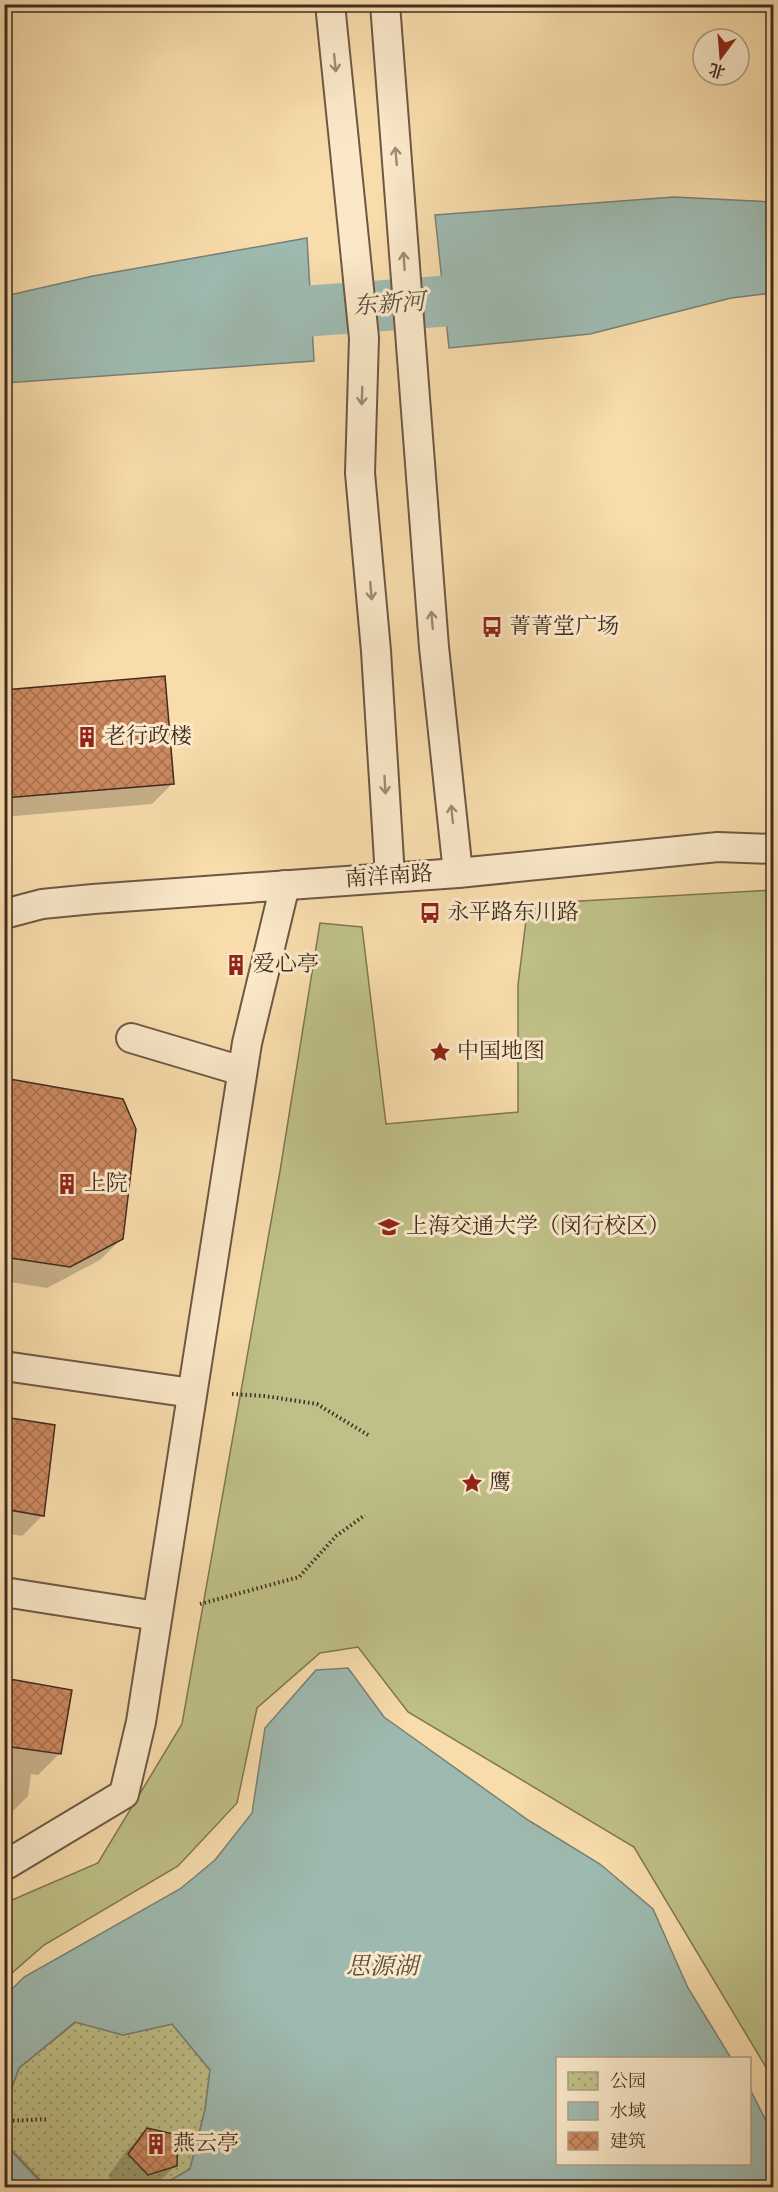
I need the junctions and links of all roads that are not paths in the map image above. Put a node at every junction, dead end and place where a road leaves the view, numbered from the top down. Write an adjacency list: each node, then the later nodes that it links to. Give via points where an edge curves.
1 (330, 4): 5 (lane, one-way to 5, via 364,338 360,473)
2 (385, 4): 4 (lane, one-way to 2, via 434,647)
3 (774, 849): 4 (lane, 南洋南路, via 718,847)
4 (458, 873): 5 (lane, 南洋南路)
5 (390, 877): 6 (lane, 南洋南路)
6 (285, 885): 7 (lane, 南洋南路, via 42,904); 9 (lane)
7 (4, 914)
8 (131, 1038): 9 (lane)
9 (242, 1071): 11 (lane)
10 (4, 1366): 11 (lane)
11 (192, 1393): 13 (lane)
12 (4, 1592): 13 (lane)
13 (158, 1616): 14 (lane, via 141,1722 124,1794)
14 (4, 1866)

